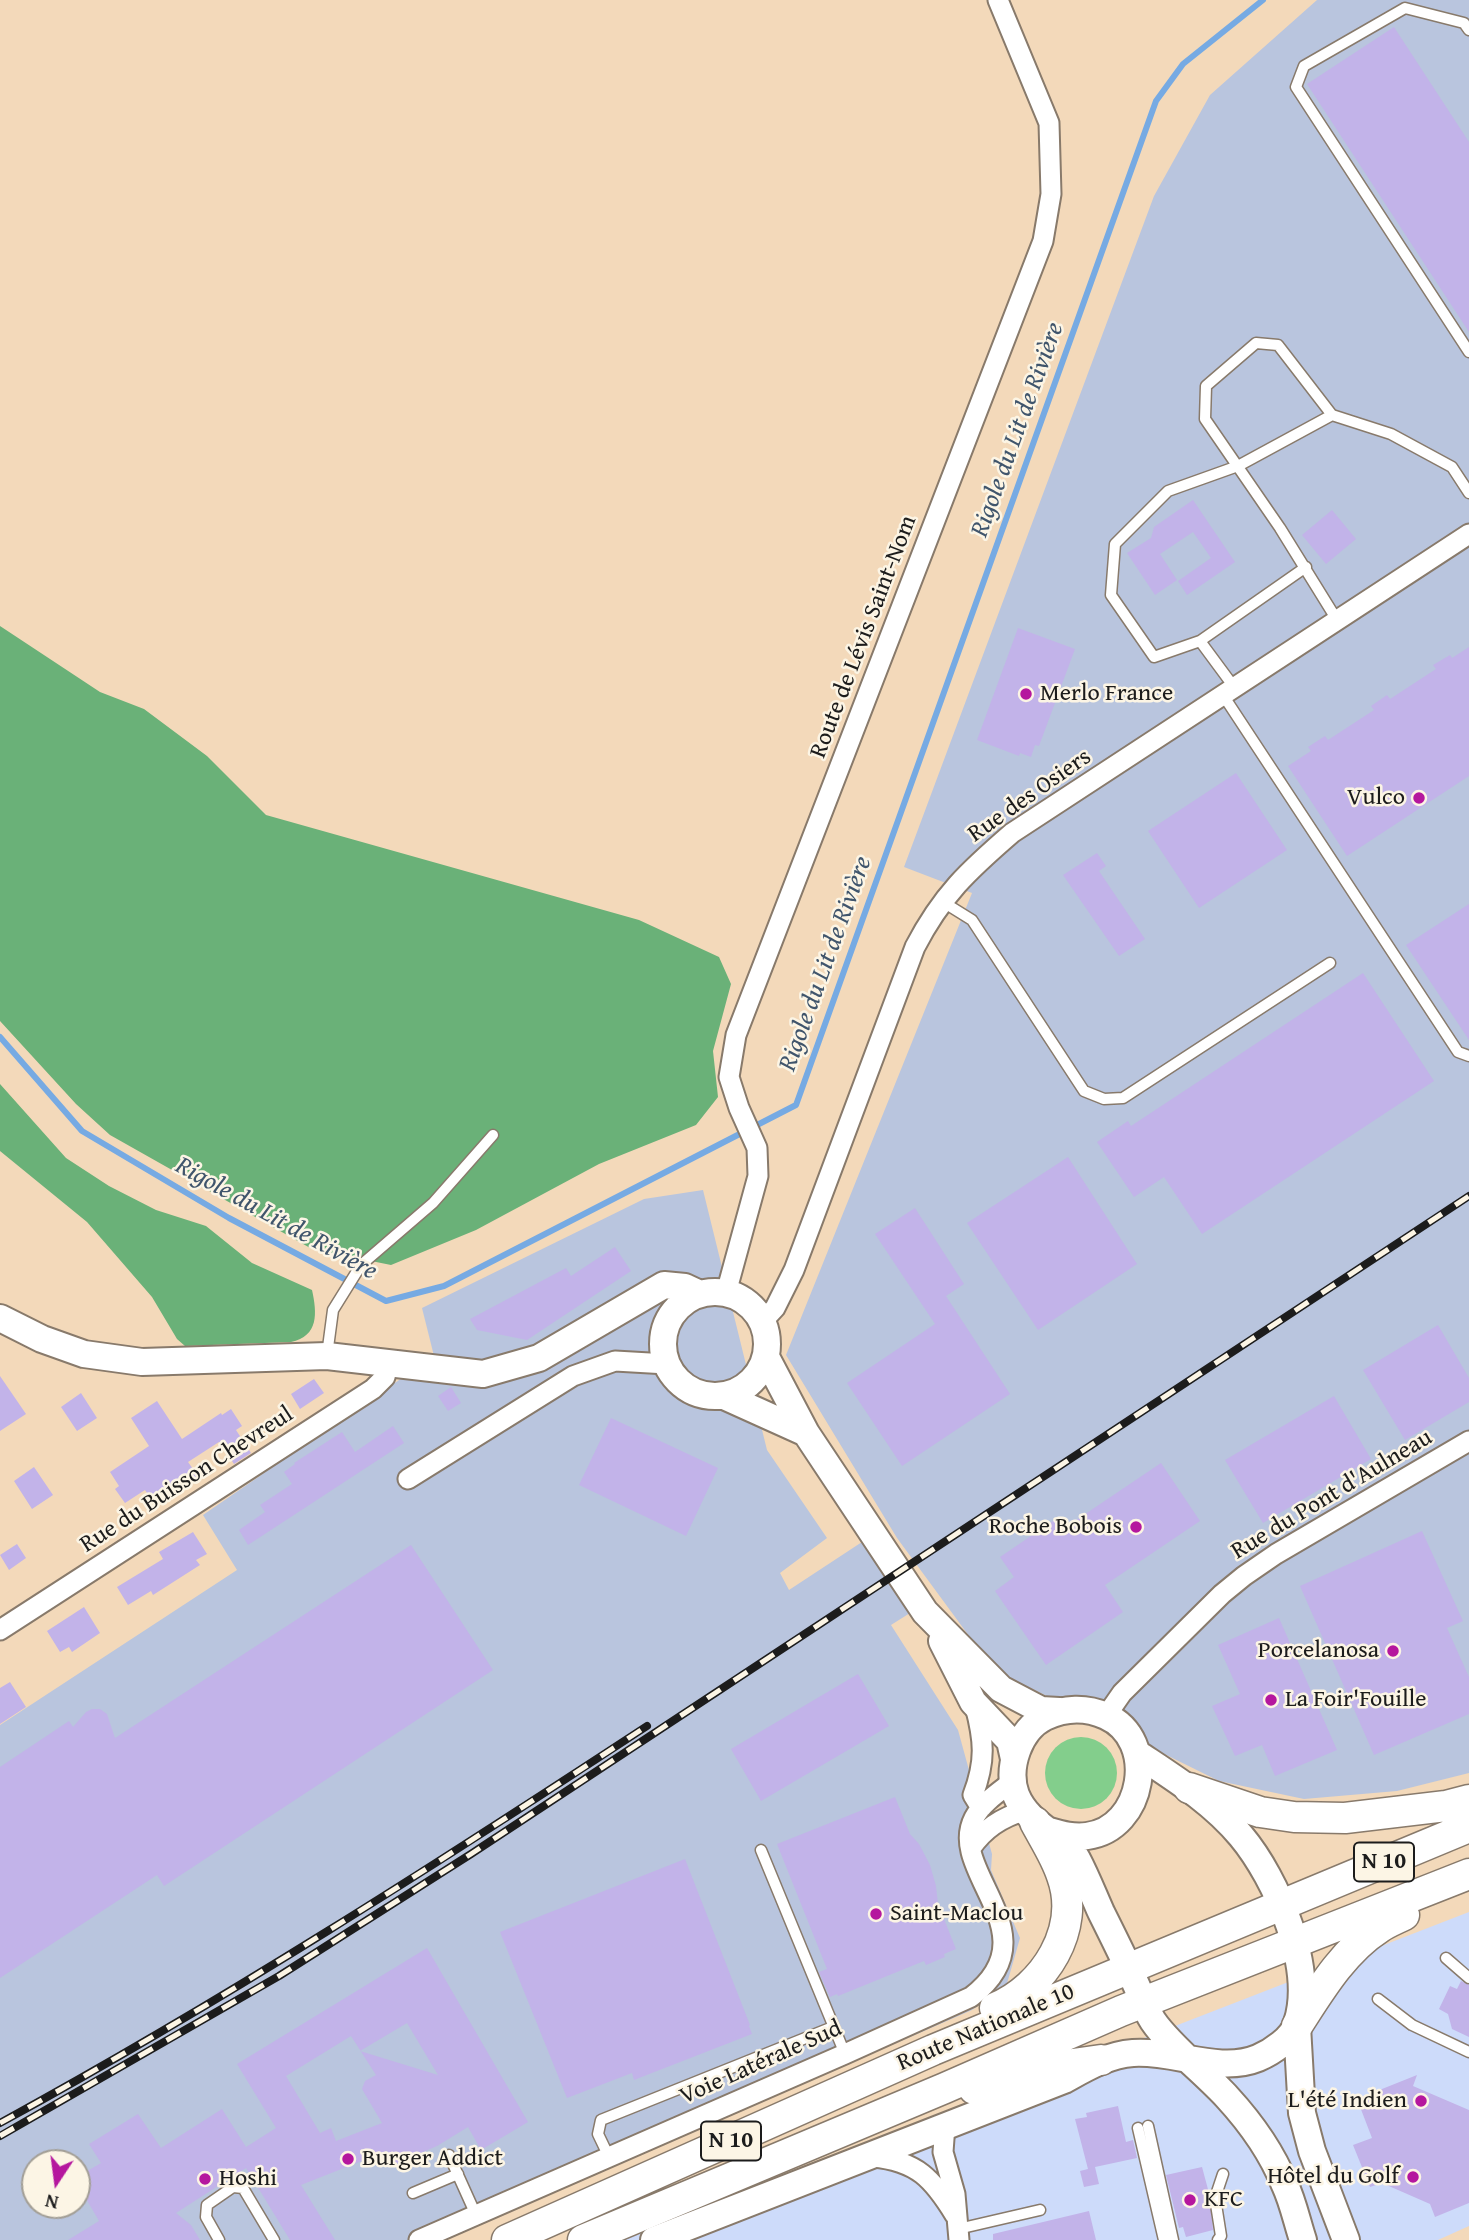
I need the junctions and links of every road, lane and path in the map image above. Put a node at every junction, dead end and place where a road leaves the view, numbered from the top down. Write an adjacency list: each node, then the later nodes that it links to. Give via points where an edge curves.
1 (998, 0): 16 (street, Route de Lévis Saint-Nom, via 1049,123 1051,194 1043,241 736,1035 729,1077 757,1148 758,1176)
2 (1467, 27): 3 (lane, via 1405,8 1304,66 1296,87)
3 (1469, 352)
4 (1332, 415): 5 (lane); 5 (lane, via 1278,345 1256,343 1206,386 1205,419); 6 (lane, via 1391,434 1452,467)
5 (1238, 467): 8 (lane); 10 (lane, via 1168,491 1115,544 1111,595 1154,657)
6 (1469, 493)
7 (1469, 534): 9 (street, Rue des Osiers)
8 (1306, 567): 9 (lane); 10 (lane)
9 (1337, 620): 11 (street, Rue des Osiers)
10 (1200, 641): 11 (lane)
11 (1229, 691): 12 (street, Rue des Osiers, via 1012,833 970,869); 14 (lane, via 1458,1052)
12 (942, 902): 13 (lane, via 972,920 1084,1091 1104,1099 1123,1098); 20 (street, Rue des Osiers, via 915,947 794,1270 775,1308)
13 (1330, 963)
14 (1469, 1056)
15 (493, 1135): 21 (lane, via 433,1203 361,1265 333,1310)
16 (713, 1294): 17 (street, via 664,1285); 19 (street, via 678,1308); 20 (street, via 748,1304)
17 (631, 1302): 19 (street); 23 (street, via 557,1349 524,1364 483,1374)
18 (0, 1318): 21 (street, via 84,1354 142,1362)
19 (670, 1319): 24 (street, via 664,1341)
20 (762, 1322): 22 (street)
21 (327, 1356): 23 (street)
22 (766, 1357): 25 (street, via 751,1383); 26 (street)
23 (389, 1362): 30 (street, Rue du Buisson Chevreul, via 385,1377 373,1390)
24 (667, 1364): 25 (street, via 684,1386 696,1393); 28 (street, via 615,1361 573,1376)
25 (723, 1395): 26 (street)
26 (806, 1433): 29 (street)
27 (1469, 1441): 33 (street, Rue du Pont d'Aulneau, via 1244,1576 1122,1693)
28 (408, 1479)
29 (925, 1612): 31 (street); 32 (street, via 1001,1689 1041,1710)
30 (0, 1630)
31 (974, 1702): 35 (street, via 1010,1741); 39 (street, Voie Latérale Sud, via 983,1735 981,1776 973,1795)
32 (1059, 1711): 33 (street, via 1083,1710); 35 (street, via 1027,1732)
33 (1106, 1716): 34 (street, via 1130,1738)
34 (1138, 1755): 37 (street); 41 (street, via 1140,1773 1134,1799 1110,1828 1090,1836 1067,1836)
35 (1013, 1770): 39 (street); 41 (street, via 1016,1794)
36 (1469, 1786): 40 (street)
37 (1189, 1788): 40 (main road, via 1260,1812 1294,1817 1345,1818); 46 (street, via 1242,1836)
38 (1469, 1800): 40 (main road)
39 (981, 1808): 43 (street, Voie Latérale Sud, via 972,1821)
40 (1400, 1811)
41 (1035, 1821): 43 (street, via 1013,1814 982,1832); 48 (street, via 1076,1856); 55 (main road, via 1062,1875 1069,1907 1062,1941 1029,1986 1002,2006 955,2025)
42 (1469, 1827): 46 (main road, Route Nationale 10 / N 10)
43 (971, 1848): 57 (street, Voie Latérale Sud, via 1002,1931 998,1967 971,1997)
44 (761, 1850): 54 (lane)
45 (1458, 1878): 47 (main road, N 10); 53 (main road, via 1437,1901 1378,1928 1348,1955)
46 (1280, 1905): 47 (street); 48 (main road, Route Nationale 10 / N 10)
47 (1295, 1941): 52 (main road, N 10); 53 (street, via 1301,1975)
48 (1128, 1968): 52 (street); 55 (main road, Route Nationale 10 / N 10)
49 (1469, 1968): 50 (lane, via 1446,1958)
50 (1469, 1978)
51 (1378, 1999): 56 (lane, via 1412,2025)
52 (1144, 2003): 58 (street, via 1153,2022); 60 (main road, N 10)
53 (1297, 2026): 58 (street, via 1273,2050 1256,2059 1235,2064); 81 (street, via 1302,2113)
54 (833, 2027): 57 (lane); 63 (lane, via 601,2120 598,2134)
55 (933, 2050): 74 (main road, Route Nationale 10 / N 10)
56 (1469, 2052)
57 (845, 2054): 63 (street, Voie Latérale Sud)
58 (1187, 2057): 59 (street, via 1130,2053); 80 (street, via 1265,2146 1286,2185)
59 (1101, 2060): 60 (main road, via 1059,2066 988,2089); 61 (street, via 1065,2080)
60 (945, 2088): 75 (main road, N 10)
61 (945, 2126): 64 (street); 70 (street, via 943,2152 955,2194)
62 (449, 2155): 65 (lane)
63 (609, 2157): 69 (street, Voie Latérale Sud)
64 (868, 2157): 70 (street, via 894,2159 919,2171 939,2189); 76 (street)
65 (458, 2174): 67 (lane); 69 (lane)
66 (1223, 2174): 79 (lane, via 1215,2198)
67 (413, 2193)
68 (1040, 2210): 70 (lane)
69 (476, 2215): 73 (street, Voie Latérale Sud)
70 (958, 2229)
71 (219, 2240): 72 (lane, via 206,2217 207,2204 233,2187 243,2188)
72 (274, 2240)
73 (419, 2240)
74 (507, 2240)
75 (583, 2240)
76 (654, 2240)
77 (1164, 2240): 78 (lane, via 1143,2127)
78 (1173, 2240)
79 (1218, 2240)
80 (1303, 2240)
81 (1346, 2240)

